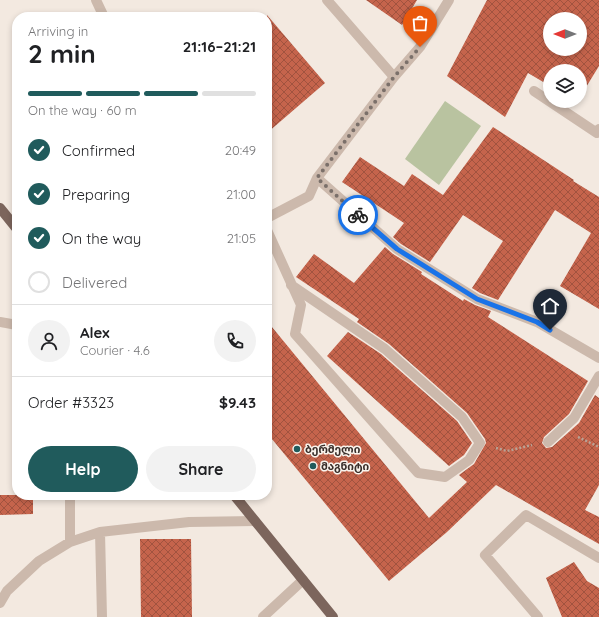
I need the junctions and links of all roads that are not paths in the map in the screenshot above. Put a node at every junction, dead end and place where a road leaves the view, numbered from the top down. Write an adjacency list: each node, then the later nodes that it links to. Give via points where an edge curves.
1 (96, 0): 4 (lane)
2 (327, 0): 5 (lane)
3 (449, 0): 5 (lane, via 420,47)
4 (102, 12)
5 (394, 77): 8 (lane)
6 (534, 91): 7 (lane, via 597,132)
7 (599, 129)
8 (317, 178): 10 (lane, via 309,196); 16 (lane, via 397,249 477,299 537,322)
9 (0, 208): 11 (main road)
10 (272, 215)
11 (12, 223)
12 (272, 241): 13 (lane)
13 (291, 285): 13 (lane, via 301,306 295,334 418,473 445,477 469,460 480,443 462,417 385,350)
14 (0, 322): 15 (lane)
15 (12, 324)
16 (599, 358)
17 (599, 376): 18 (lane, via 574,418)
18 (548, 442)
19 (70, 500): 23 (lane)
20 (238, 500): 21 (main road)
21 (255, 521): 22 (lane, via 189,522); 25 (main road)
22 (100, 532): 23 (lane); 27 (lane)
23 (70, 542): 26 (lane, via 39,561 7,591)
24 (599, 558): 30 (lane, via 526,515 485,555)
25 (303, 580): 28 (lane); 29 (main road)
26 (0, 602)
27 (102, 617)
28 (263, 617)
29 (333, 617)
30 (538, 617)

